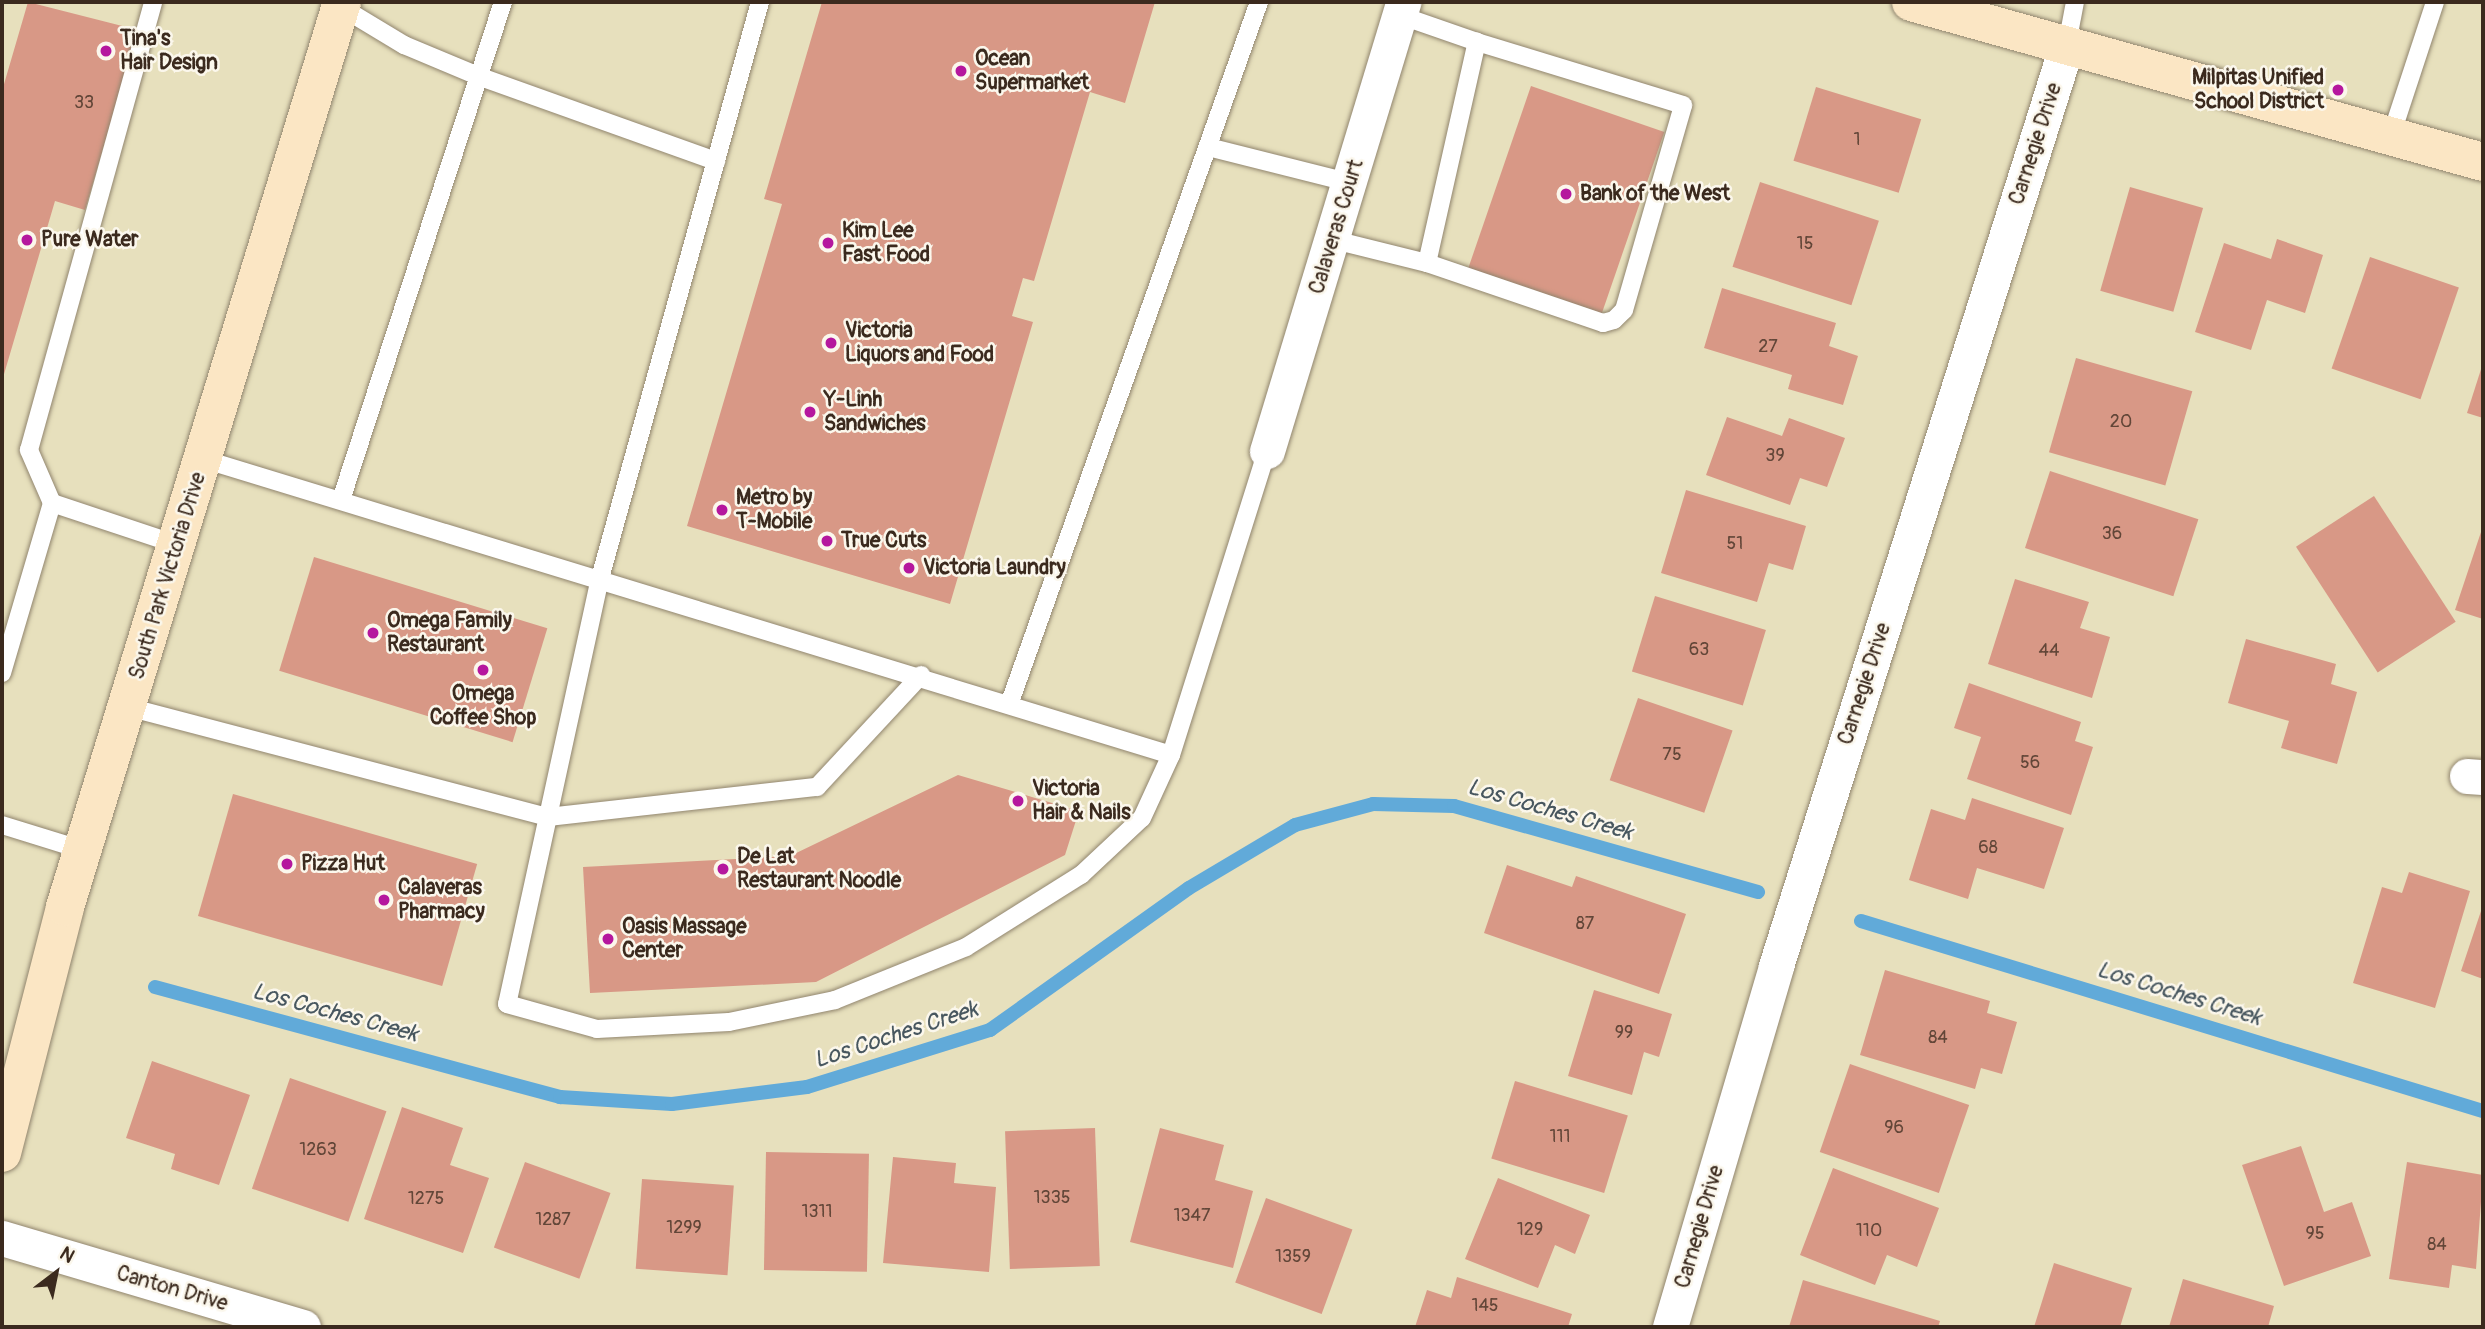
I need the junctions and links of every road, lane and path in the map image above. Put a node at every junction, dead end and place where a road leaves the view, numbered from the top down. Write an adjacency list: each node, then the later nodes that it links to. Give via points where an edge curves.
1 (153, 2): 23 (lane, via 29,450)
2 (503, 2): 12 (lane)
3 (760, 2): 15 (lane)
4 (1259, 2): 14 (lane)
5 (1911, 2): 11 (main road)
6 (2075, 2): 11 (lane)
7 (2434, 2): 13 (lane)
8 (341, 4): 12 (lane, via 404,45); 21 (main road, South Park Victoria Drive)
9 (1401, 8): 10 (lane); 17 (street, Calaveras Court)
10 (1477, 42): 19 (lane); 19 (lane, via 1683,105 1624,310 1614,320 1603,323)
11 (2067, 44): 13 (main road); 37 (street, Carnegie Drive, via 1776,966)
12 (478, 76): 15 (lane); 22 (lane)
13 (2391, 136): 16 (main road)
14 (1208, 147): 17 (lane); 28 (lane)
15 (716, 161): 25 (lane)
16 (2483, 162)
17 (1351, 183): 18 (street, Calaveras Court)
18 (1334, 240): 19 (lane); 20 (street, Calaveras Court)
19 (1427, 263)
20 (1267, 451): 30 (lane)
21 (204, 459): 22 (lane); 24 (main road, South Park Victoria Drive)
22 (341, 500): 25 (lane)
23 (52, 503): 24 (lane); 26 (lane)
24 (178, 545): 29 (main road, South Park Victoria Drive)
25 (600, 579): 27 (lane); 31 (lane)
26 (2, 673)
27 (921, 675): 28 (lane); 31 (lane, via 817,787)
28 (1010, 702): 30 (lane)
29 (128, 707): 31 (lane); 33 (main road, South Park Victoria Drive)
30 (1171, 755): 31 (lane, via 1142,818 1092,866 966,947 835,1000 729,1022 597,1029 507,1004)
31 (548, 817)
32 (2, 825): 33 (lane)
33 (83, 850): 34 (main road, South Park Victoria Drive)
34 (2, 1153)
35 (2, 1238): 36 (street, Canton Drive)
36 (303, 1327)
37 (1670, 1327)

